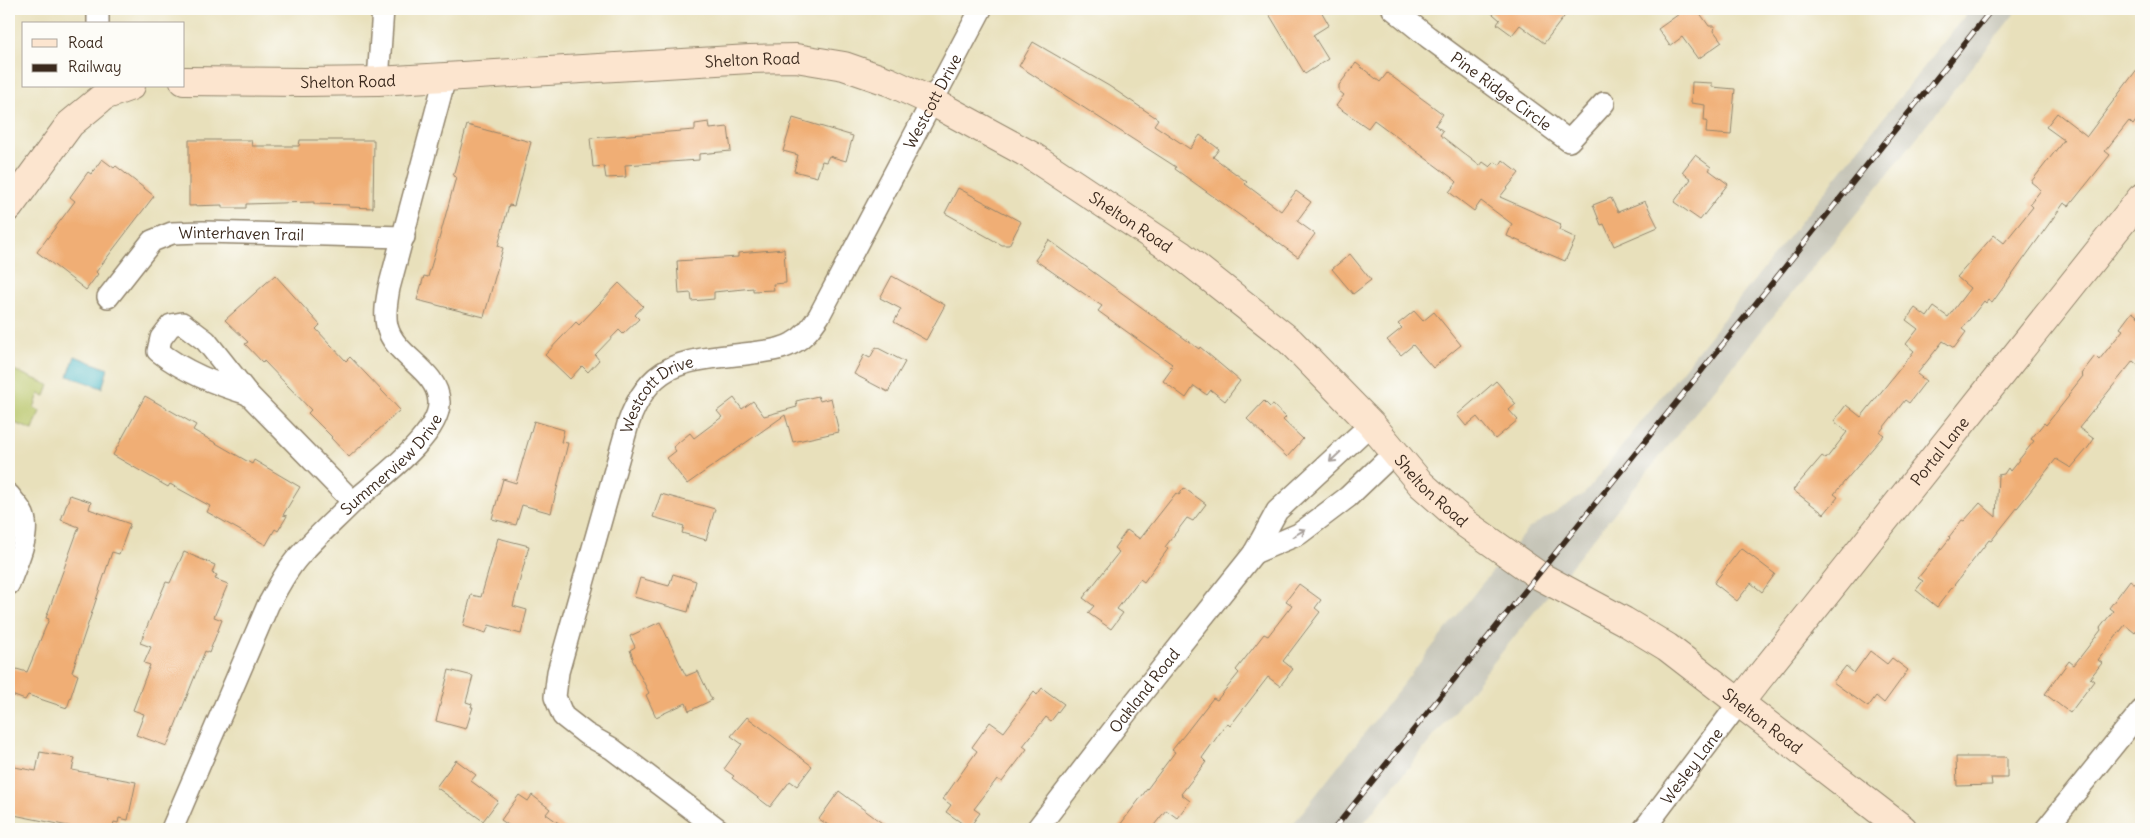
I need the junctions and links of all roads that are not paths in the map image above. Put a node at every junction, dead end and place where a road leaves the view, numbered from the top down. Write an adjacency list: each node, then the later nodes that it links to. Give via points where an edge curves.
1 (98, 9): 5 (street)
2 (383, 9): 8 (street)
3 (980, 9): 10 (street, Westcott Drive)
4 (1394, 9): 11 (street, Pine Ridge Circle, via 1568,141)
5 (98, 22)
6 (445, 78): 8 (street, Shelton Road); 10 (street, Shelton Road, via 796,58 844,66); 14 (street, Summerview Drive)
7 (185, 81): 8 (street, Shelton Road)
8 (378, 81)
9 (123, 88): 13 (street, via 104,96 70,124)
10 (931, 101): 17 (street, Shelton Road, via 1032,156 1181,256 1290,342); 26 (street, Westcott Drive, via 819,316 807,333 793,344 775,350 697,358 674,365 644,389 628,424 558,672 555,697 564,716 571,722 611,748)
11 (1604, 102)
12 (2141, 198): 23 (street, Portal Lane)
13 (9, 207)
14 (404, 237): 15 (street, Winterhaven Trail, via 172,233 152,241); 20 (street, Summerview Drive, via 389,288 387,326 400,349 436,388 438,416 398,463)
15 (108, 297)
16 (248, 394): 20 (street)
17 (1372, 424): 18 (street, Shelton Road); 21 (street, Oakland Road, one-way to 21, via 1276,511)
18 (1394, 453): 21 (street, Oakland Road, one-way to 18, via 1300,534 1348,497); 23 (street, Shelton Road, via 1432,495 1490,542 1555,586 1667,647)
19 (9, 495): 22 (street, via 20,508 25,522 23,540)
20 (353, 502): 25 (street, Summerview Drive, via 299,556 268,605)
21 (1254, 553): 27 (street, Oakland Road)
22 (9, 584)
23 (1739, 703): 28 (street, Wesley Lane); 29 (street, Shelton Road)
24 (2141, 711): 30 (street)
25 (172, 829)
26 (718, 829)
27 (1037, 829)
28 (1644, 829)
29 (1904, 829)
30 (2046, 829)

